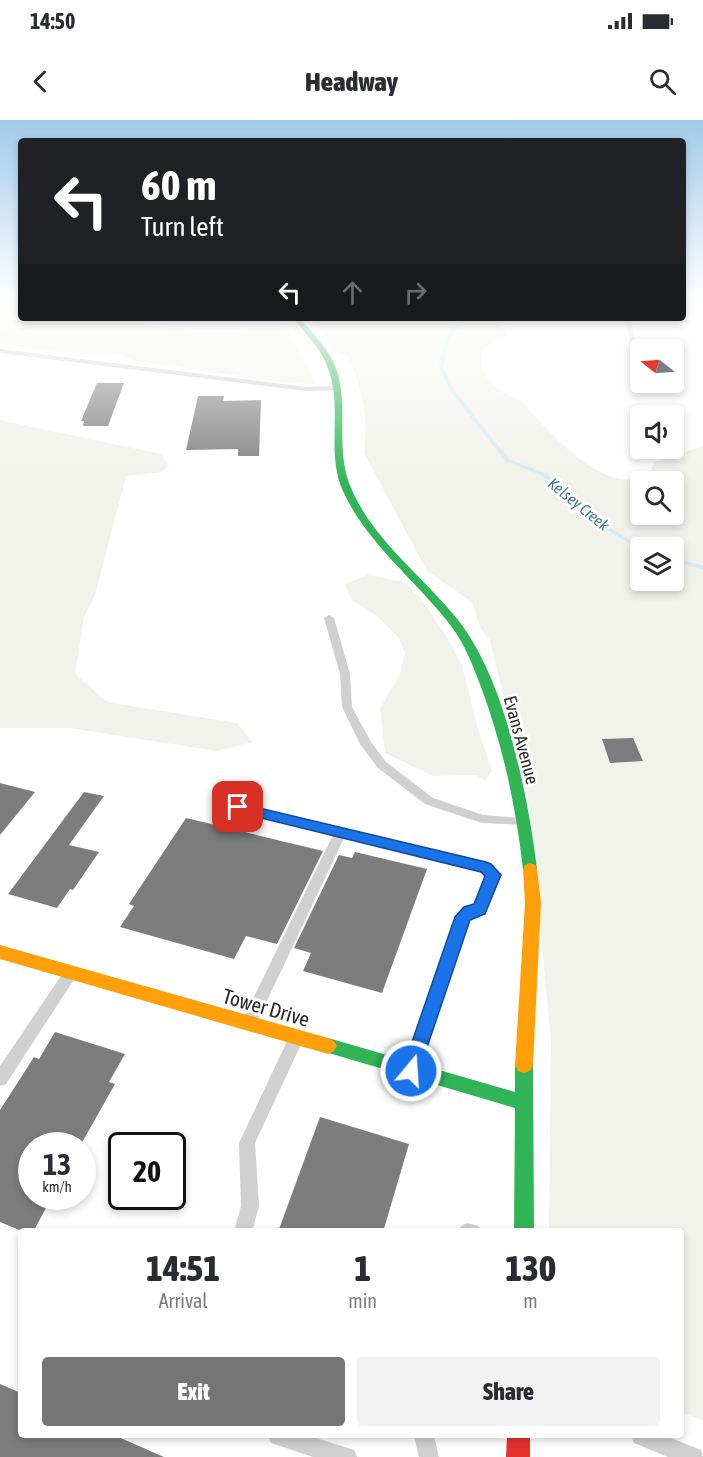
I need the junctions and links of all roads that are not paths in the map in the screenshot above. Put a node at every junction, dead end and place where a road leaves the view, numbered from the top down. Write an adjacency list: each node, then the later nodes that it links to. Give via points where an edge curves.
1 (76, 360): 3 (lane, via 307,389)
2 (329, 360): 3 (street, Evans Avenue)
3 (337, 388): 6 (street, Evans Avenue, via 340,465 346,490 370,528 470,645 492,701)
4 (329, 618): 6 (lane, via 345,674 347,707 382,765 429,801 482,819)
5 (238, 807): 7 (lane)
6 (523, 822): 14 (street, Evans Avenue, via 533,903)
7 (340, 833): 10 (lane); 12 (lane, via 486,868 493,875 479,910 469,911 463,917)
8 (0, 952): 9 (street, Tower Drive)
9 (70, 973): 10 (street, Tower Drive); 13 (lane)
10 (248, 1025): 11 (street, Tower Drive)
11 (296, 1039): 12 (street, Tower Drive); 15 (lane, via 247,1143 250,1206)
12 (411, 1071): 14 (street, Tower Drive)
13 (0, 1079)
14 (522, 1102): 16 (street, Evans Avenue)
15 (244, 1228)
16 (524, 1228)
17 (285, 1438): 21 (lane)
18 (424, 1438): 22 (lane)
19 (519, 1438): 23 (street)
20 (646, 1438): 24 (lane)
21 (347, 1457)
22 (429, 1457)
23 (518, 1457)
24 (694, 1457)

